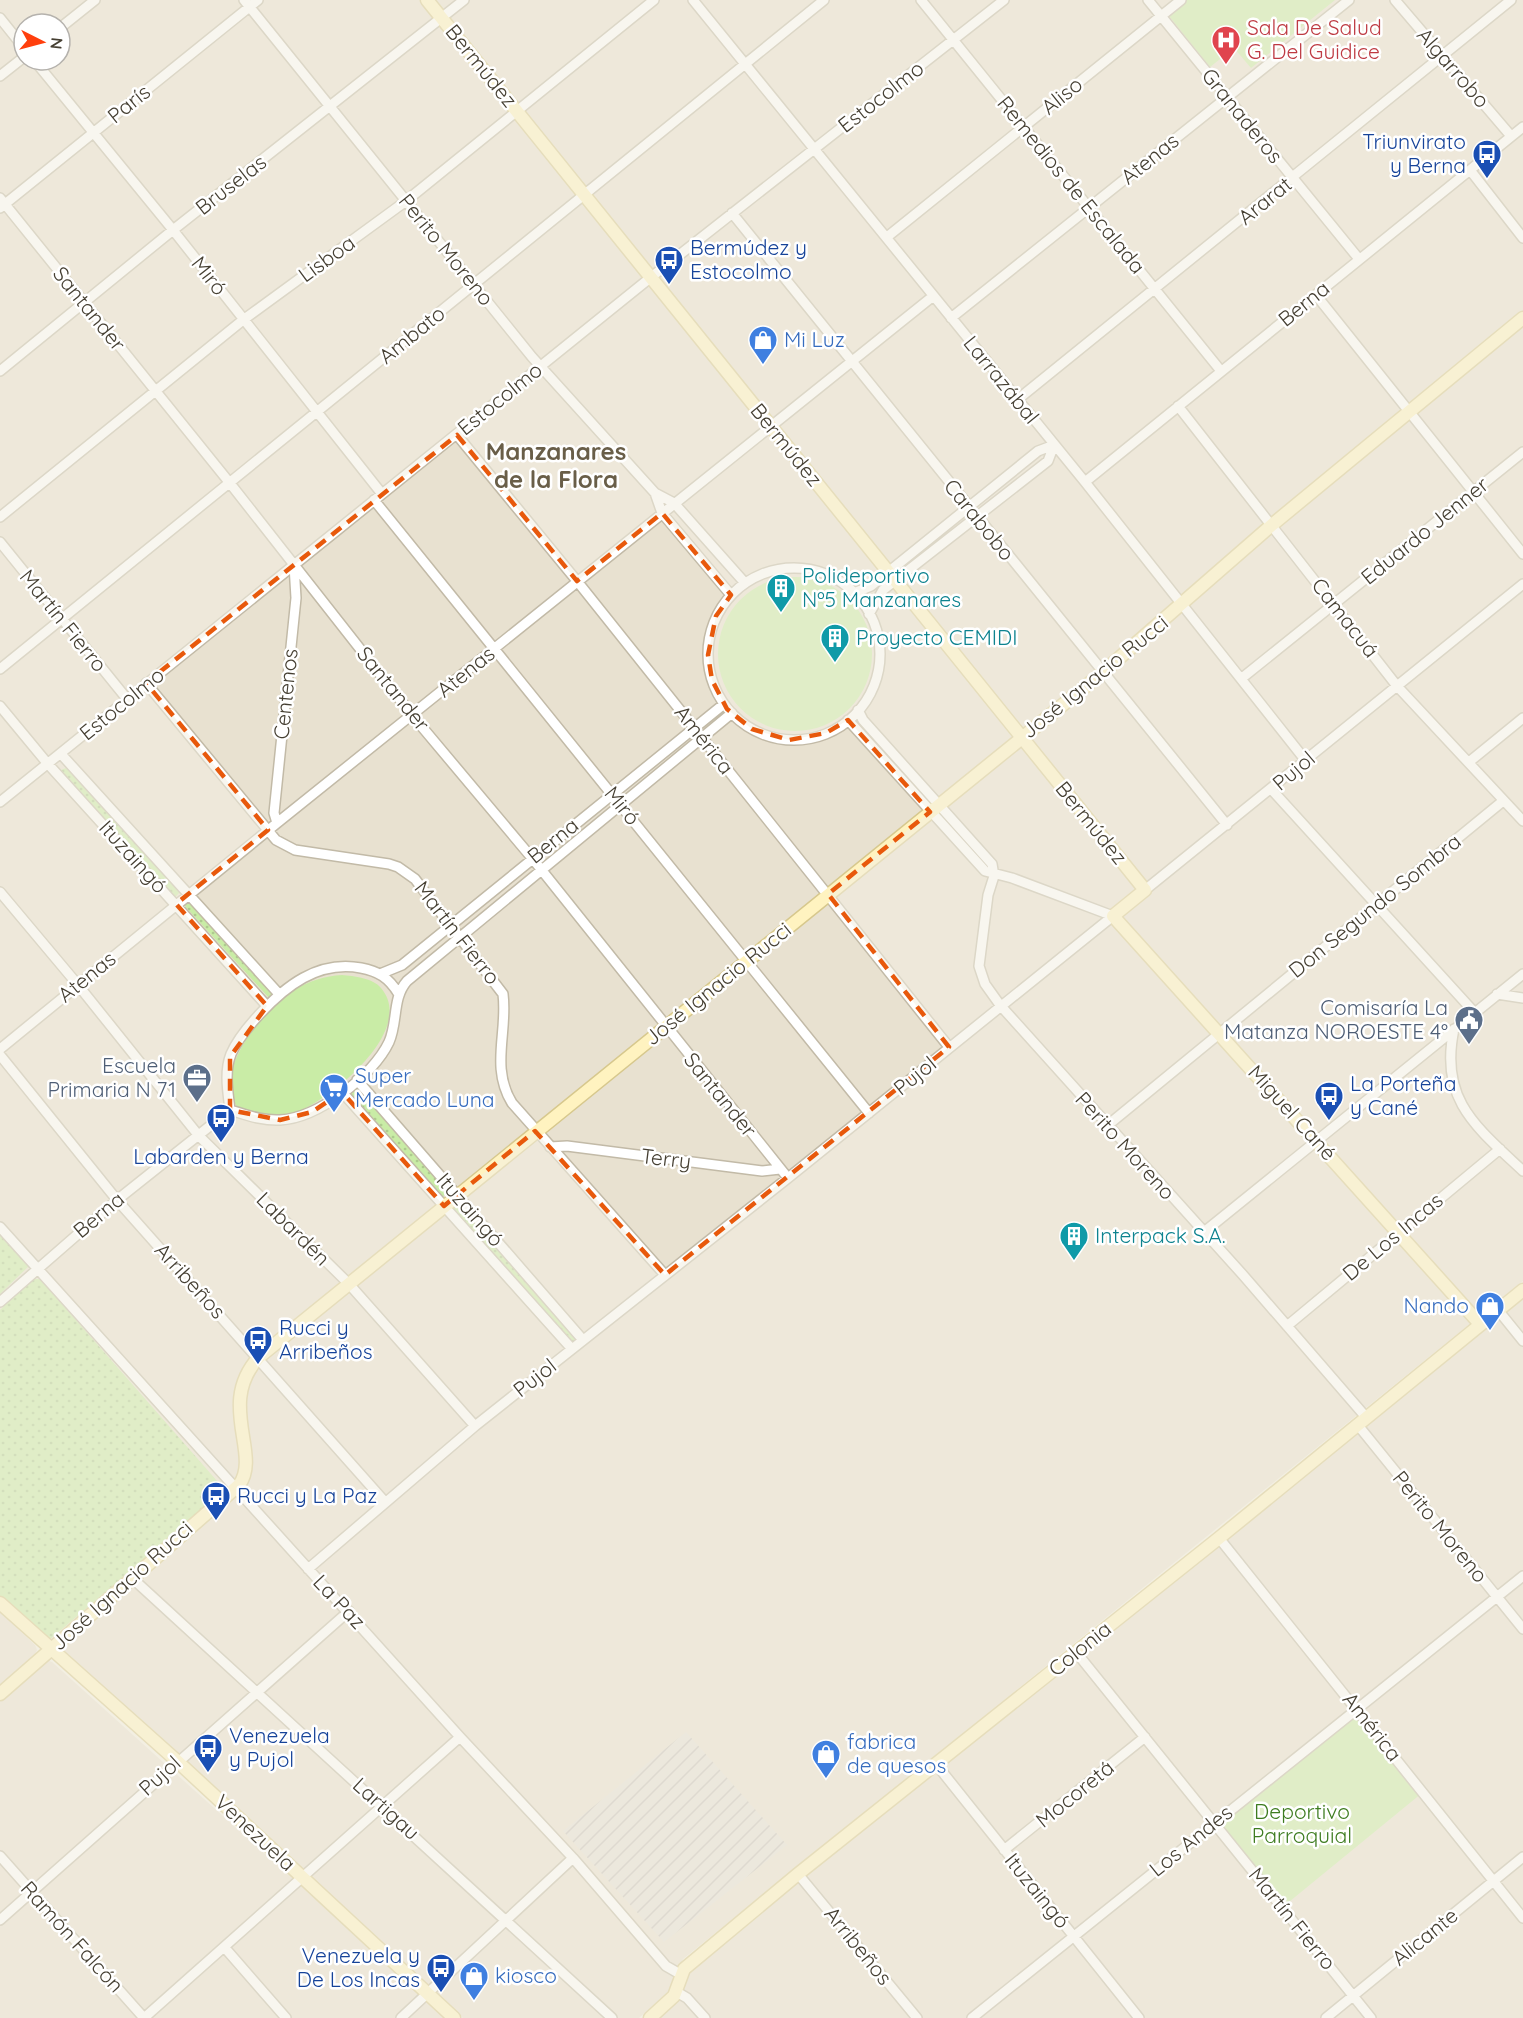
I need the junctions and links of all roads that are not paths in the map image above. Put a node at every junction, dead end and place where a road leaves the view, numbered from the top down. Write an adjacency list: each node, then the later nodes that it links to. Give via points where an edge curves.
1 (95, 0): 18 (street)
2 (258, 0): 15 (street, París)
3 (427, 0): 19 (street, Bermúdez)
4 (464, 0): 19 (street, Bruselas)
5 (654, 0): 29 (street, Lisboa)
6 (693, 0): 23 (street, Larrazábal)
7 (824, 0): 23 (street, Ambato)
8 (921, 0): 21 (street, Remedios de Escalada)
9 (1004, 0): 21 (street, Estocolmo)
10 (1148, 0): 16 (street, Granaderos)
11 (1181, 0): 16 (street, Aliso)
12 (1349, 0): 27 (street, Atenas)
13 (1395, 0): 22 (street, Algarrobo)
14 (1511, 0): 22 (street, Ararat)
15 (246, 4): 28 (street, Perito Moreno); 32 (street, París)
16 (1161, 16): 27 (street, Granaderos); 30 (street, Aliso)
17 (0, 18): 20 (street)
18 (72, 18)
19 (442, 18): 28 (street, Bruselas); 29 (street, Bermúdez)
20 (12, 33)
21 (954, 41): 30 (street, Remedios de Escalada); 34 (street, Estocolmo)
22 (1441, 56): 33 (street, Algarrobo); 36 (street, Ararat)
23 (746, 64): 34 (street, Larrazábal); 37 (street, Ambato)
24 (12, 66): 26 (street)
25 (44, 72): 32 (street, Miró)
26 (0, 76)
27 (1227, 98): 36 (street, Granaderos); 40 (street, Atenas)
28 (331, 107): 38 (street, Perito Moreno); 42 (street, Bruselas)
29 (518, 111): 37 (street, Bermúdez); 38 (street, Lisboa)
30 (1024, 126): 40 (street, Remedios de Escalada); 43 (street, Aliso)
31 (1523, 127): 33 (street, Berna)
32 (94, 133): 39 (street, París); 42 (street, Miró)
33 (1511, 136): 35 (street, Berna)
34 (814, 148): 41 (street, Estocolmo); 43 (street, Larrazábal)
35 (1470, 170): 44 (street); 45 (street, Berna)
36 (1293, 179): 45 (street, Granaderos); 48 (street, Ararat)
37 (585, 195): 46 (street, Bermúdez); 47 (street, Ambato)
38 (406, 201): 47 (street, Perito Moreno); 54 (street, Lisboa)
39 (2, 203): 51 (street, Santander)
40 (1089, 208): 48 (street, Remedios de Escalada); 52 (street, Atenas)
41 (732, 213): 46 (street, Estocolmo); 55 (street, Carabobo)
42 (173, 230): 51 (street, Bruselas); 54 (street, Miró)
43 (887, 237): 50 (street, Larrazábal)
44 (1523, 238)
45 (1359, 259): 49 (street, Berna)
46 (650, 278): 56 (street, Estocolmo); 64 (street, Bermúdez)
47 (474, 285): 56 (street, Perito Moreno); 63 (street, Ambato)
48 (1155, 289): 58 (street, Remedios de Escalada); 60 (street, Ararat)
49 (1316, 295): 58 (street, Berna); 62 (street)
50 (932, 297): 52 (street, Larrazábal); 55 (street, Atenas)
51 (84, 303): 57 (street, Bruselas); 59 (street, Santander)
52 (951, 318): 60 (street, Larrazábal)
53 (1523, 318): 62 (street, José Ignacio Rucci)
54 (243, 320): 59 (street, Lisboa); 63 (street, Miró)
55 (850, 362): 64 (street, Atenas); 74 (street, Carabobo)
56 (542, 365): 65 (street, Estocolmo); 71 (street, Perito Moreno)
57 (0, 370)
58 (1221, 371): 61 (street, Berna)
59 (155, 390): 68 (street, Santander); 77 (street, Lisboa)
60 (1017, 400): 66 (street, Larrazábal)
61 (1178, 406): 69 (street, Berna); 78 (street, Camacuá)
62 (1409, 410): 70 (street); 78 (street, José Ignacio Rucci)
63 (316, 412): 68 (street, Ambato); 72 (street, Miró)
64 (770, 425): 73 (street, Atenas); 82 (street, Bermúdez)
65 (457, 435): 72 (street, Estocolmo); 83 (street, América)
66 (1054, 445): 69 (street, Larrazábal); 74 (street, via 1038,451); 76 (street, via 1048,461)
67 (1523, 452): 70 (street, Eduardo Jenner)
68 (229, 482): 81 (street, Santander); 93 (street, Ambato)
69 (1084, 482): 90 (street, Larrazábal)
70 (1474, 492): 80 (street); 91 (street, Eduardo Jenner)
71 (655, 493): 73 (street, Perito Moreno); 75 (street, Perito Moreno)
72 (378, 497): 81 (street, Estocolmo); 94 (street, Miró)
73 (674, 503): 75 (street, Atenas); 84 (street, Perito Moreno)
74 (969, 506): 76 (street, Carabobo); 82 (street)
75 (662, 513): 83 (street, Atenas); 88 (street, Perito Moreno)
76 (977, 516): 82 (street); 96 (street, Carabobo)
77 (0, 517)
78 (1273, 524): 90 (street, José Ignacio Rucci); 91 (street, Camacuá)
79 (0, 542): 93 (street, Martín Fierro)
80 (1523, 554)
81 (294, 565): 86 (street, Santander); 89 (street, Centenos); 98 (street, Estocolmo)
82 (892, 576): 87 (street); 92 (street); 109 (street, Bermúdez)
83 (577, 581): 94 (street, Atenas); 108 (street, América)
84 (745, 583): 87 (street, via 769,572 808,569 833,577); 88 (street)
85 (1523, 584): 99 (street, Pujol)
86 (311, 587): 89 (street); 105 (street, Santander)
87 (854, 593): 92 (street)
88 (731, 595): 101 (street, via 716,616 708,648 712,680)
89 (296, 596): 122 (street, Centenos, via 274,813)
90 (1183, 605): 96 (street, José Ignacio Rucci); 97 (street, Larrazábal)
91 (1335, 605): 97 (street, Eduardo Jenner); 99 (street, Camacuá)
92 (869, 614): 103 (street, via 878,638 879,664 872,689)
93 (62, 619): 95 (street, Ambato); 100 (street, Martín Fierro)
94 (496, 648): 105 (street, Atenas); 116 (street, Miró)
95 (0, 669)
96 (1102, 674): 109 (street, José Ignacio Rucci); 123 (street, Carabobo)
97 (1242, 678): 112 (street, Larrazábal)
98 (146, 683): 100 (street, Estocolmo); 124 (street, Martín Fierro)
99 (1397, 686): 112 (street, Pujol); 113 (street, Camacuá)
100 (127, 699): 111 (street, Estocolmo)
101 (724, 704): 104 (street); 108 (street, Berna)
102 (0, 706): 114 (street, Ituzaingó)
103 (858, 710): 107 (street); 120 (street)
104 (732, 713): 107 (street, via 764,734 789,740 826,733); 110 (street, Berna)
105 (412, 715): 122 (street, Atenas); 125 (street, Santander)
106 (1523, 718): 113 (street)
107 (848, 720): 120 (street)
108 (694, 727): 110 (street, América); 116 (street, Berna)
109 (1022, 737): 120 (street, José Ignacio Rucci); 128 (street, Bermúdez)
110 (703, 738): 119 (street, Berna); 130 (street, América)
111 (61, 753): 114 (street, Estocolmo); 131 (street, Ituzaingó)
112 (1306, 761): 115 (street, Pujol)
113 (1469, 762): 117 (street, Camacuá)
114 (48, 764): 118 (street, Estocolmo); 132 (street, Ituzaingó)
115 (1272, 790): 123 (street, Pujol); 133 (street)
116 (612, 794): 119 (street, Miró); 125 (street, Berna)
117 (1503, 801): 121 (street, Camacuá); 133 (street, Don Segundo Sombra)
118 (0, 802)
119 (621, 805): 126 (street, Berna); 137 (street, Miró)
120 (934, 809): 127 (street, via 992,864); 130 (street, José Ignacio Rucci)
121 (1523, 821)
122 (277, 823): 124 (street, Atenas)
123 (1227, 825): 128 (street, Pujol)
124 (268, 830): 131 (street, Atenas); 135 (street, Martín Fierro, via 276,840 295,850 398,867 415,879)
125 (532, 858): 126 (street, Santander); 135 (street, Berna)
126 (541, 869): 136 (street, Berna); 148 (street, Santander)
127 (994, 876): 134 (street, Miguel Cané, via 1012,878); 145 (street, Perito Moreno, via 979,966 985,984)
128 (1145, 890): 134 (street, Pujol)
129 (0, 892): 140 (street, Labardén)
130 (827, 894): 137 (street, José Ignacio Rucci); 151 (street, América)
131 (188, 895): 132 (street, Atenas); 142 (street, Ituzaingó)
132 (176, 904): 140 (street, Atenas); 146 (street, Ituzaingó)
133 (1376, 906): 147 (street); 150 (street, Don Segundo Sombra)
134 (1113, 916): 145 (street, Pujol); 150 (street, Miguel Cané)
135 (451, 924): 136 (street, Martín Fierro); 138 (street, Berna, via 402,965)
136 (460, 936): 141 (street, Berna); 159 (street, Martín Fierro, via 503,994 500,1075 507,1095)
137 (746, 960): 148 (street, José Ignacio Rucci); 157 (street, Miró)
138 (380, 974): 141 (street); 142 (street, via 351,966 329,968 303,977)
139 (1523, 974): 143 (street)
140 (78, 985): 152 (street, Atenas); 160 (street, Labardén)
141 (398, 993): 154 (street, via 388,1044)
142 (279, 994): 146 (street)
143 (1497, 994): 144 (street); 147 (street)
144 (1523, 998)
145 (1000, 1005): 151 (street, Pujol); 158 (street, Perito Moreno)
146 (267, 1006): 156 (street, via 242,1034 230,1057)
147 (1474, 1012): 149 (street)
148 (665, 1027): 159 (street, José Ignacio Rucci); 164 (street, Santander)
149 (1454, 1029): 161 (street); 163 (street, via 1450,1064 1457,1099)
150 (1219, 1033): 158 (street, Don Segundo Sombra); 161 (street, Miguel Cané)
151 (950, 1047): 157 (street, Pujol)
152 (0, 1049)
153 (0, 1055): 168 (street, Arribeños)
154 (357, 1080): 155 (street); 167 (street, Ituzaingó)
155 (342, 1092): 156 (street, via 312,1112 287,1119 252,1117); 169 (street, Ituzaingó)
156 (231, 1110): 160 (street, Berna)
157 (869, 1113): 166 (street, Pujol)
158 (1108, 1125): 171 (street, Perito Moreno)
159 (535, 1131): 162 (street, Martín Fierro); 167 (street, José Ignacio Rucci)
160 (199, 1136): 168 (street, Berna); 175 (street, Labardén)
161 (1317, 1141): 171 (street); 172 (street, Miguel Cané)
162 (550, 1147): 164 (street, Terry, via 762,1171); 174 (street, Martín Fierro)
163 (1500, 1149): 165 (street); 172 (street, De Los Incas)
164 (780, 1169): 166 (street, Santander)
165 (1523, 1171)
166 (788, 1178): 174 (street, Pujol)
167 (457, 1195): 169 (street, José Ignacio Rucci); 181 (street, Ituzaingó)
168 (117, 1200): 173 (street, Berna); 184 (street, Arribeños)
169 (444, 1206): 175 (street, José Ignacio Rucci); 183 (street, Ituzaingó)
170 (0, 1227): 173 (street, La Paz)
171 (1204, 1233): 180 (street, Perito Moreno)
172 (1399, 1233): 179 (street, Miguel Cané); 180 (street, De Los Incas)
173 (36, 1268): 177 (street, Berna); 187 (street, La Paz)
174 (665, 1275): 181 (street, Pujol)
175 (349, 1284): 184 (street, José Ignacio Rucci); 186 (street, Labardén)
176 (1523, 1290): 178 (street, Colonia)
177 (0, 1302)
178 (1498, 1310): 179 (street, Colonia); 182 (street)
179 (1480, 1324): 185 (street, Colonia)
180 (1287, 1326): 185 (street, Perito Moreno)
181 (583, 1340): 183 (street, Pujol)
182 (1523, 1341)
183 (572, 1349): 186 (street, Pujol)
184 (259, 1357): 187 (street, José Ignacio Rucci, via 247,1373 240,1396 239,1424 247,1469); 188 (street, Arribeños)
185 (1361, 1420): 189 (street, Colonia); 193 (street, Perito Moreno)
186 (475, 1425): 188 (street, Pujol)
187 (235, 1488): 190 (street, La Paz); 192 (street, José Ignacio Rucci)
188 (385, 1502): 190 (street, Pujol)
189 (1219, 1538): 198 (street, Colonia); 201 (street, América)
190 (308, 1569): 195 (street, La Paz)
191 (1523, 1576): 193 (street, Los Andes)
192 (132, 1578): 197 (street, José Ignacio Rucci); 199 (street, Lartigau)
193 (1497, 1597): 196 (street, Perito Moreno); 201 (street, Los Andes)
194 (0, 1603): 197 (street, Venezuela)
195 (349, 1611): 199 (street, Pujol); 202 (street, La Paz)
196 (1523, 1629)
197 (51, 1650): 200 (street, José Ignacio Rucci); 204 (street, Venezuela)
198 (1077, 1652): 203 (street, Martín Fierro); 205 (street, Colonia)
199 (256, 1691): 204 (street, Pujol); 206 (street, Lartigau)
200 (0, 1694)
201 (1357, 1707): 207 (street, Los Andes); 214 (street, América)
202 (460, 1737): 206 (street); 211 (street, La Paz)
203 (1145, 1737): 207 (street, Martín Fierro); 208 (street, Mocoretá)
204 (177, 1761): 213 (street, Venezuela); 215 (street, Pujol)
205 (936, 1764): 208 (street, Ituzaingó); 212 (street, Colonia)
206 (382, 1805): 213 (street); 217 (street, Lartigau)
207 (1214, 1822): 219 (street, Los Andes); 224 (street, Martín Fierro)
208 (1004, 1850): 219 (street, Ituzaingó)
209 (0, 1856): 215 (street, Ramón Falcón)
210 (1523, 1857): 214 (street, Alicante)
211 (573, 1858): 217 (street); 221 (street, La Paz, via 666,1966)
212 (798, 1874): 221 (street, Colonia); 232 (street, Arribeños)
213 (303, 1877): 220 (street); 223 (street, Venezuela)
214 (1493, 1881): 216 (street, América); 224 (street, Alicante)
215 (32, 1892): 218 (street, Pujol); 225 (street, Ramón Falcón)
216 (1523, 1918)
217 (507, 1919): 223 (street); 229 (street, Lartigau)
218 (0, 1920)
219 (1073, 1936): 233 (street, Los Andes); 234 (street, Ituzaingó)
220 (225, 1948): 225 (street); 226 (street)
221 (680, 1974): 222 (street)
222 (675, 1991): 230 (street); 231 (street)
223 (428, 1995): 227 (street); 228 (street, Venezuela)
224 (1353, 1996): 235 (street, Alicante); 236 (street, Martín Fierro)
225 (144, 2018)
226 (286, 2018)
227 (400, 2018)
228 (454, 2018)
229 (612, 2018)
230 (650, 2018)
231 (705, 2018)
232 (917, 2018)
233 (972, 2018)
234 (1139, 2018)
235 (1326, 2018)
236 (1371, 2018)

